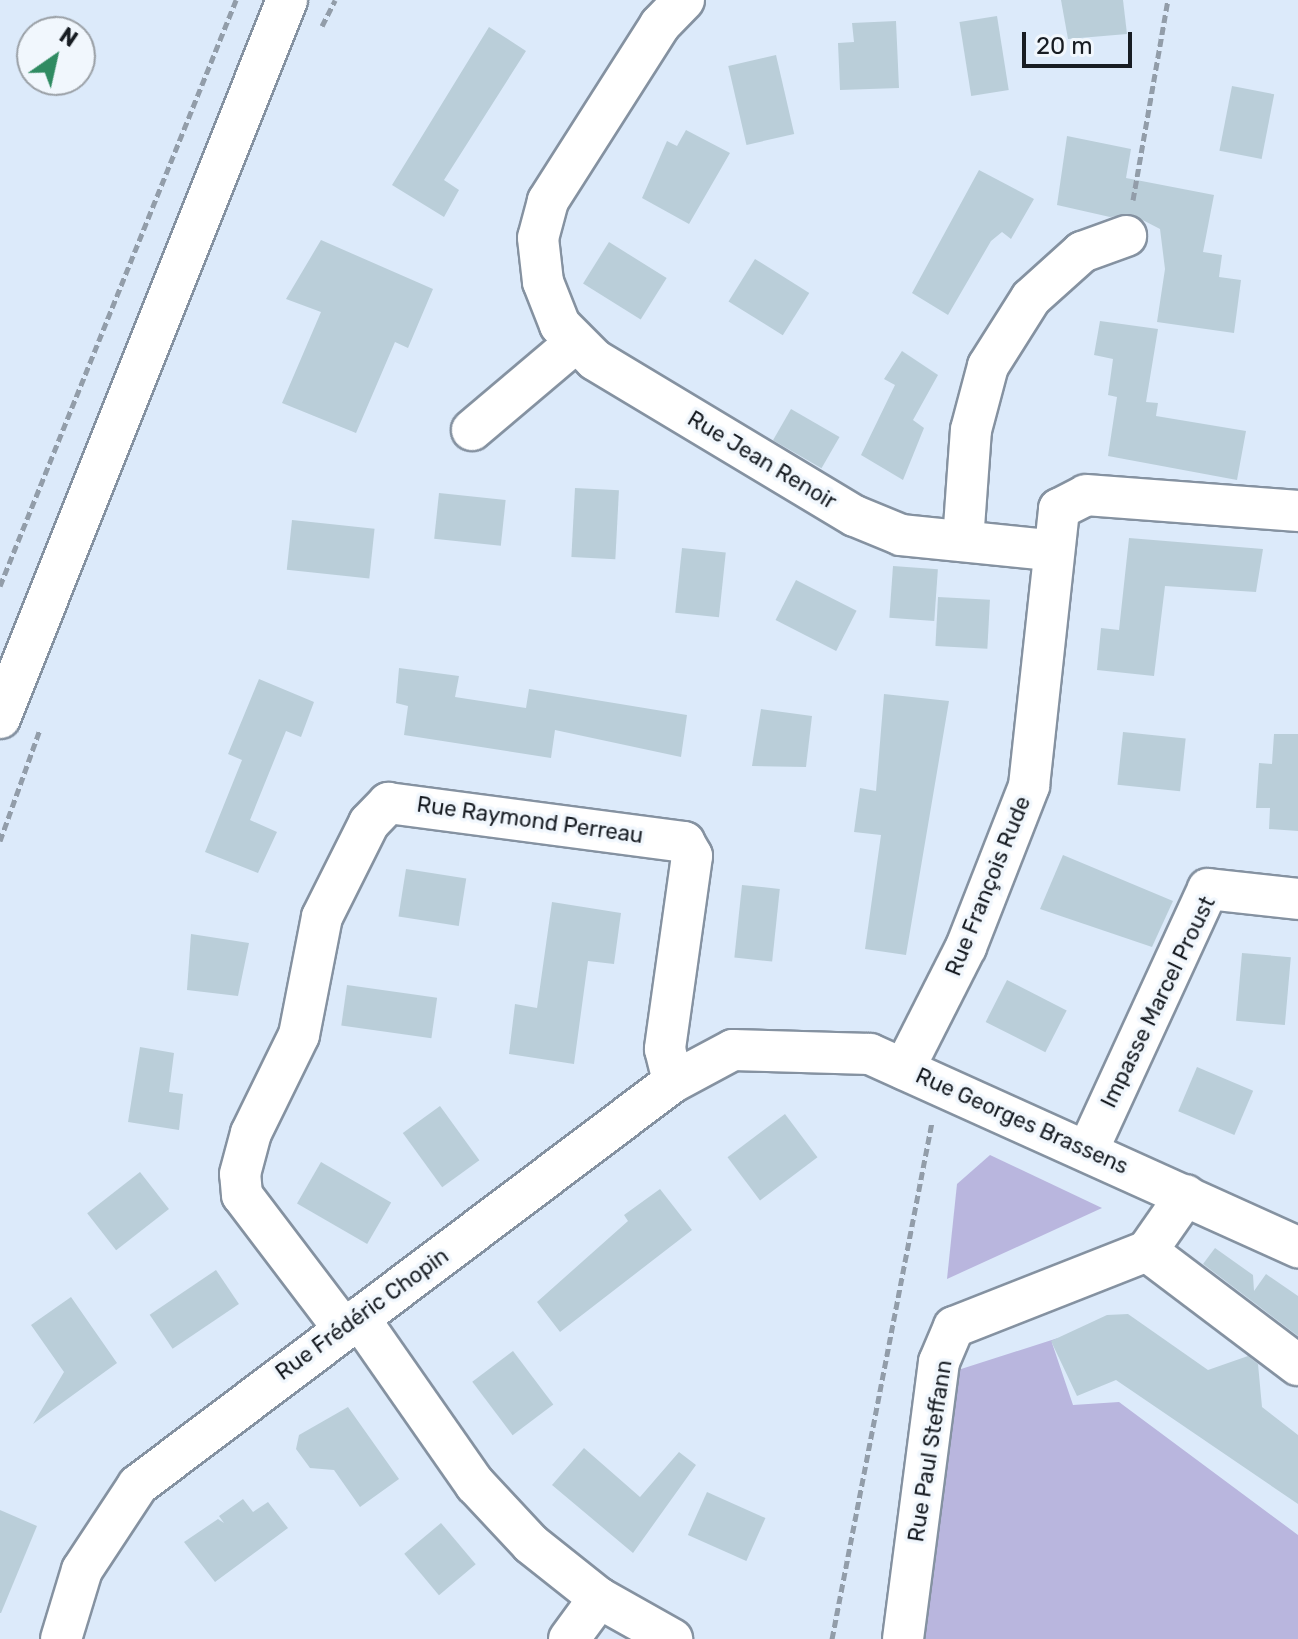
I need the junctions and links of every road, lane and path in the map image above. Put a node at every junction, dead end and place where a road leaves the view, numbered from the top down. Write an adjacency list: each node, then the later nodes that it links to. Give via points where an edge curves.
1 (236, 0): 11 (path)
2 (287, 0): 12 (street)
3 (684, 0): 6 (street, Rue Jean Renoir, via 660,25 548,201 538,238 543,282 560,325)
4 (1168, 0): 5 (path)
5 (1126, 236): 9 (street, via 1082,252 1031,298 988,366 971,430)
6 (576, 342): 7 (street); 9 (street, Rue Jean Renoir, via 595,360 855,516 901,535)
7 (472, 430)
8 (1298, 511): 10 (street, via 1086,495 1059,509)
9 (963, 541): 10 (street, Rue Jean Renoir)
10 (1049, 550): 15 (street, Rue François Rude, via 1020,818)
11 (0, 586)
12 (0, 718)
13 (1298, 899): 18 (street, Impasse Marcel Proust, via 1208,889)
14 (733, 1050): 15 (street, Rue Georges Brassens, via 870,1054); 16 (street, Rue Frédéric Chopin)
15 (904, 1069): 17 (street, Rue Georges Brassens)
16 (673, 1082): 22 (street, Rue Frédéric Chopin); 22 (street, Rue Raymond Perreau, via 665,1049 692,856 684,842 388,803 369,823 322,917 299,1035 251,1133 240,1174 242,1195)
17 (943, 1086): 18 (street, Rue Georges Brassens); 28 (path)
18 (1088, 1150): 19 (street, Rue Georges Brassens)
19 (1186, 1195): 20 (street, Rue Georges Brassens); 21 (street)
20 (1298, 1247)
21 (1147, 1251): 23 (street); 29 (street, Rue Paul Steffann, via 954,1327 939,1362)
22 (351, 1323): 24 (street, via 475,1484 531,1544); 25 (street, Rue Frédéric Chopin, via 138,1485 82,1570)
23 (1298, 1365)
24 (599, 1598): 26 (street); 27 (street)
25 (61, 1639)
26 (569, 1639)
27 (672, 1639)
28 (832, 1639)
29 (903, 1639)

